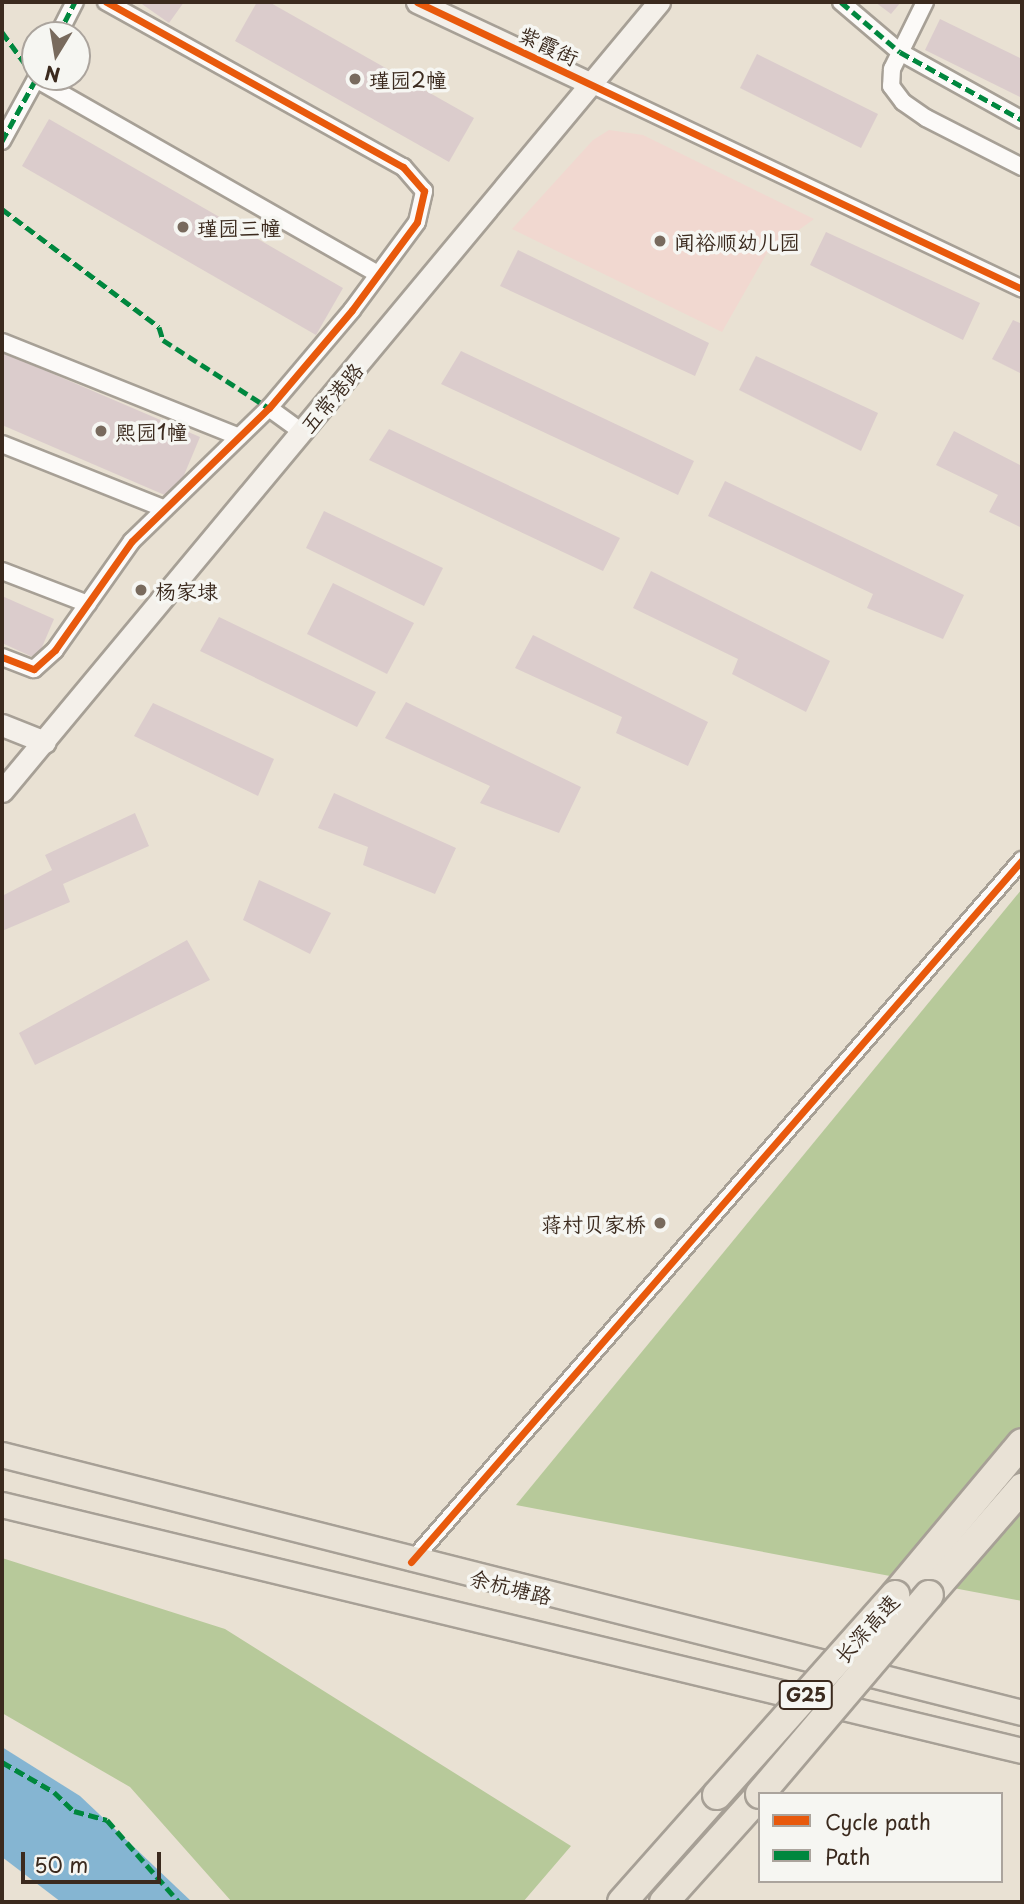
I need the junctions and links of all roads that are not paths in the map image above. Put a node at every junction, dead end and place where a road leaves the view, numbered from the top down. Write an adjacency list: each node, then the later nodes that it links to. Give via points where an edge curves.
1 (75, 2): 7 (street)
2 (106, 2): 15 (street, via 403,167 424,191 417,222)
3 (417, 2): 9 (street, 紫霞街)
4 (659, 2): 9 (street, 五常港路)
5 (841, 2): 8 (street)
6 (925, 2): 8 (street)
7 (65, 21)
8 (900, 52): 12 (street); 14 (street, via 891,86 903,102)
9 (591, 84): 16 (street); 19 (street, 五常港路)
10 (29, 91): 13 (street)
11 (59, 91): 15 (street)
12 (1022, 120)
13 (2, 141)
14 (1022, 167)
15 (378, 274): 18 (street)
16 (1022, 289)
17 (2, 342): 20 (street)
18 (269, 408): 19 (street); 20 (street)
19 (302, 432): 27 (street, 五常港路)
20 (239, 437): 22 (street)
21 (2, 444): 22 (street)
22 (165, 509): 24 (street, via 132,541)
23 (2, 571): 24 (street)
24 (88, 604): 25 (street, via 55,650 34,669)
25 (2, 657)
26 (2, 725): 27 (street)
27 (45, 742): 28 (street, 五常港路)
28 (2, 791)
29 (1022, 860): 34 (street)
30 (1022, 1443): 39 (highway, 长深高速 / G25, bridge, via 895,1595)
31 (2, 1455): 34 (main road, 余杭塘路)
32 (1022, 1488): 37 (highway, 长深高速 / G25, bridge)
33 (2, 1505): 36 (main road, 余杭塘路)
34 (411, 1562): 35 (main road, 余杭塘路)
35 (1022, 1713)
36 (1022, 1751)
37 (762, 1792)
38 (756, 1799): 40 (highway, 长深高速 / G25)
39 (688, 1828): 41 (highway); 42 (highway, 长深高速 / G25)
40 (707, 1854): 43 (highway, 长深高速 / G25); 44 (highway)
41 (607, 1902)
42 (622, 1902)
43 (664, 1902)
44 (669, 1902)

